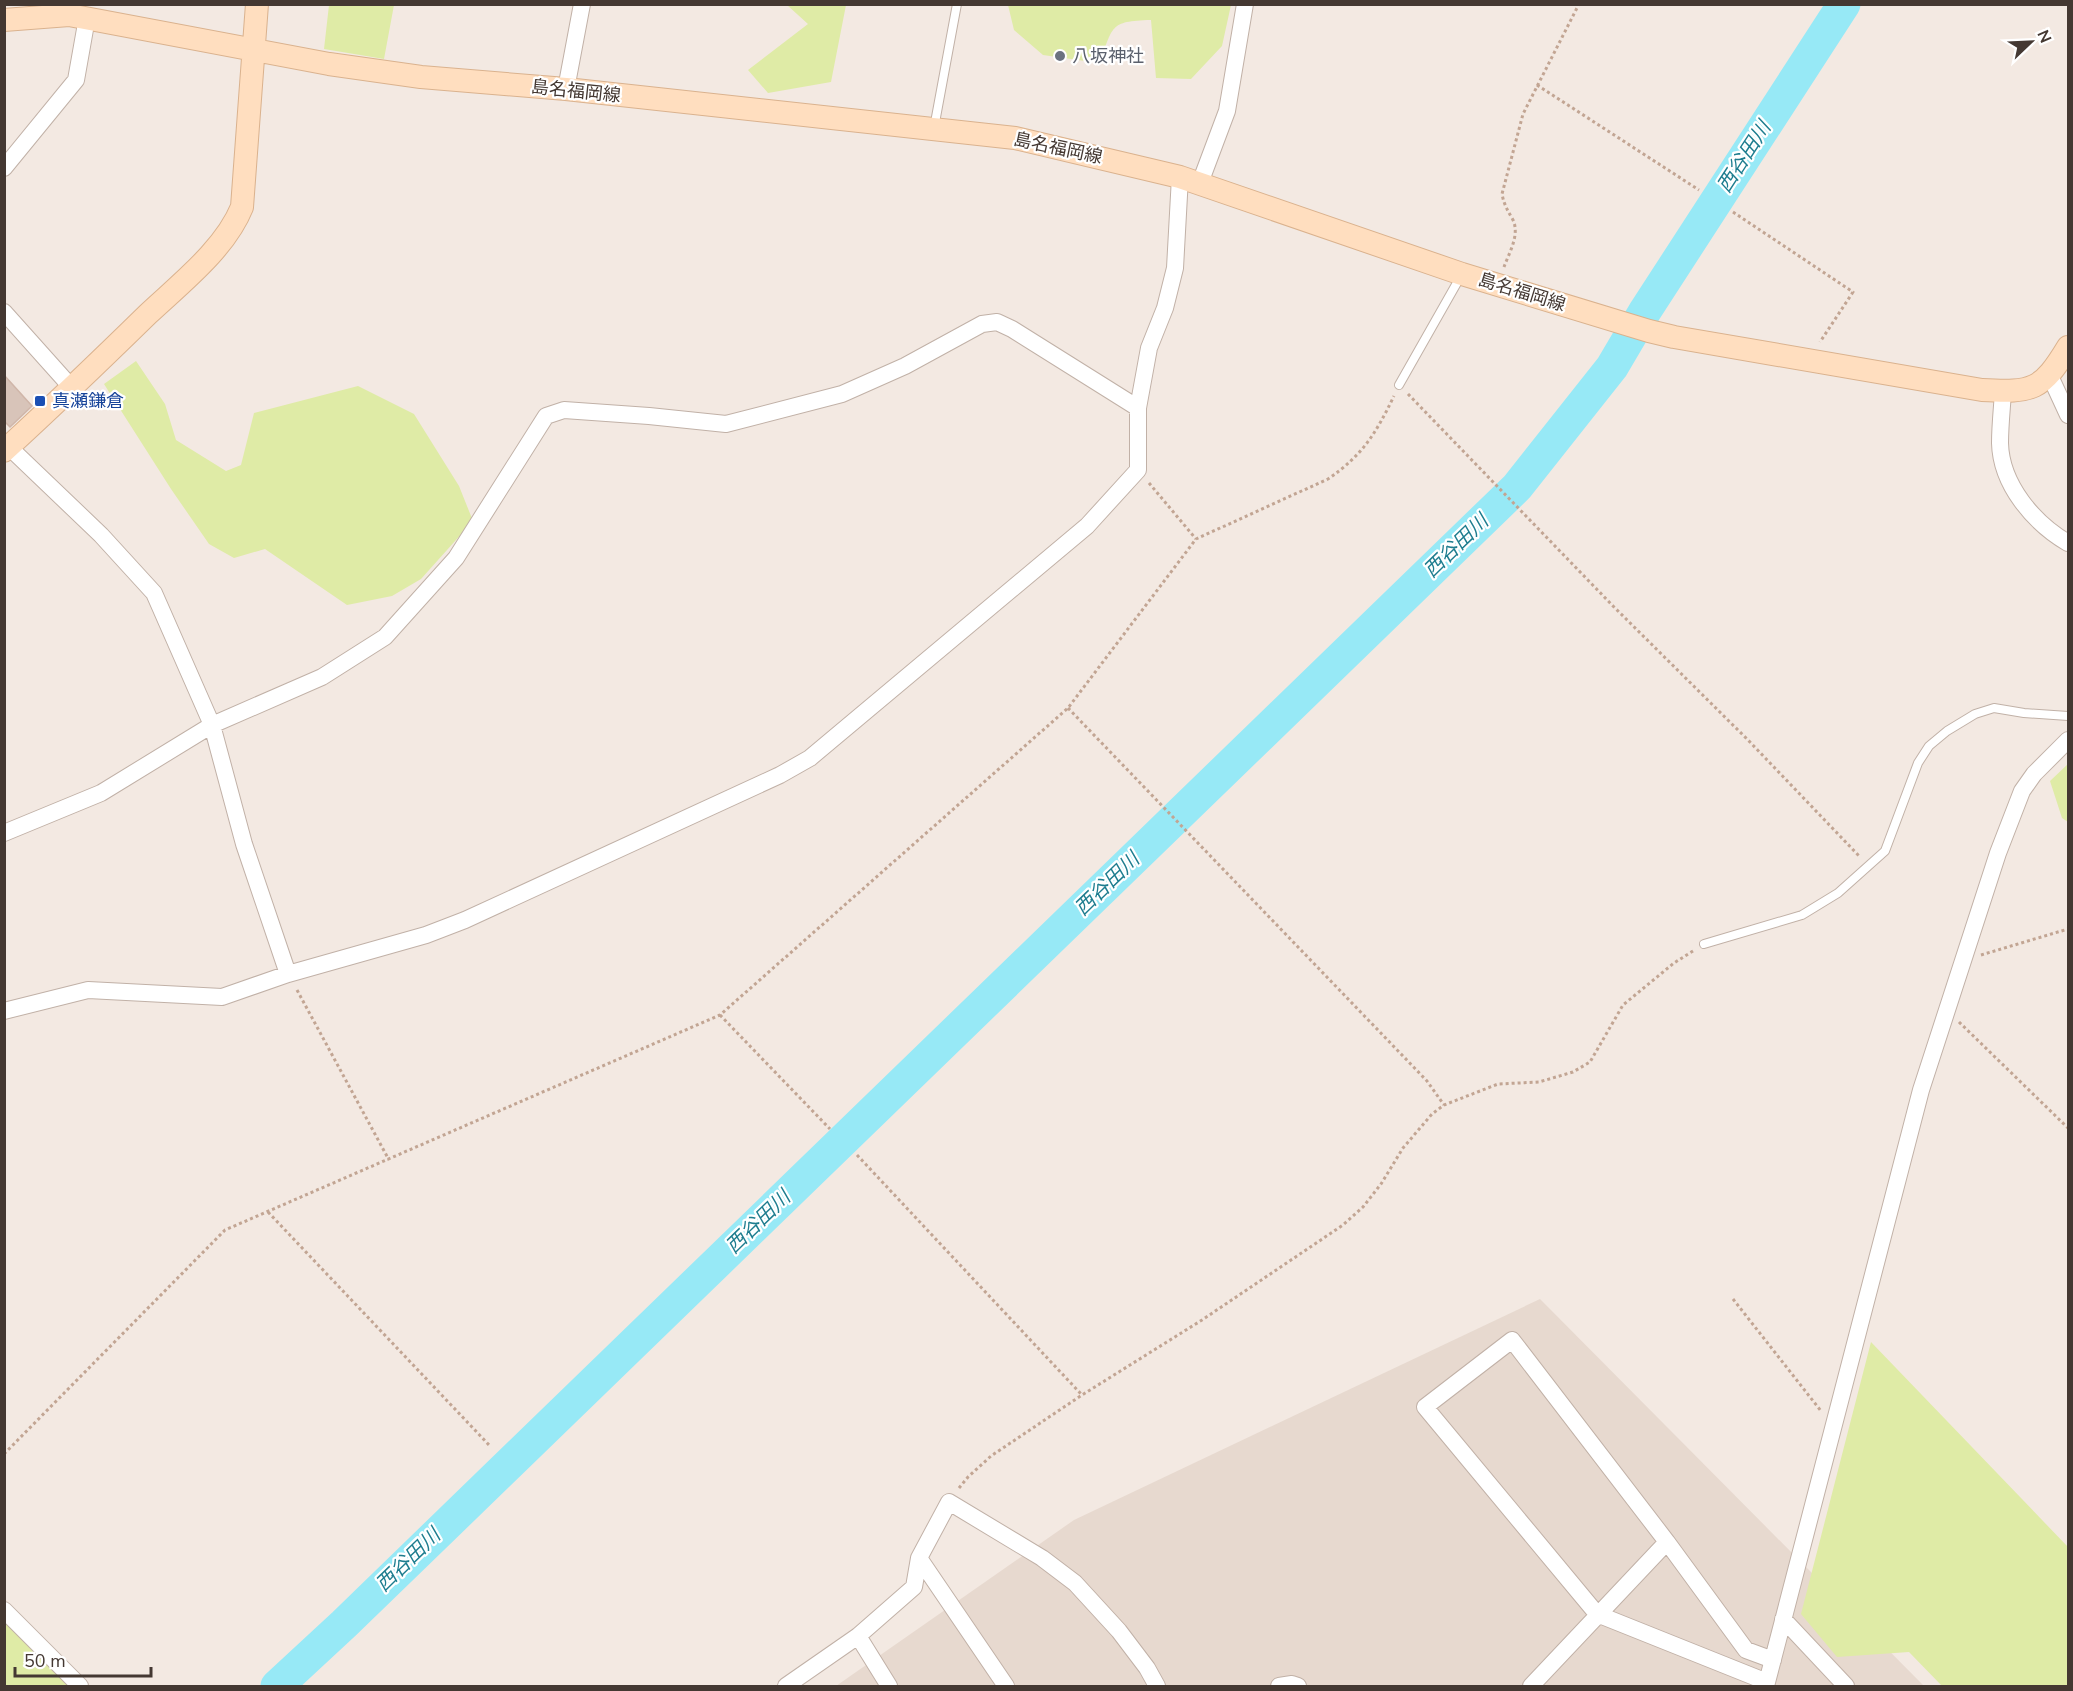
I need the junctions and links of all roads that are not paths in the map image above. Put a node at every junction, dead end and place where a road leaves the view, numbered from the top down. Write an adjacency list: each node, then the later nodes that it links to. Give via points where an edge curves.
1 (257, 4): 7 (main road)
2 (582, 4): 8 (street)
3 (957, 4): 9 (lane)
4 (1245, 4): 11 (street, via 1227,111)
5 (75, 12): 6 (main road, 島名福岡線); 7 (main road, 島名福岡線); 10 (street, via 76,80)
6 (4, 20)
7 (253, 49): 8 (main road, 島名福岡線, via 421,77); 17 (main road, via 243,197 236,223 217,247)
8 (566, 89): 9 (main road, 島名福岡線)
9 (934, 128): 11 (main road, 島名福岡線, via 1015,138)
10 (4, 168)
11 (1190, 180): 12 (main road, 島名福岡線); 19 (street, via 1165,308 1149,348)
12 (1462, 274): 16 (lane); 18 (main road, 島名福岡線, via 1674,337)
13 (4, 312): 17 (street)
14 (2068, 347): 15 (main road)
15 (2050, 376): 18 (main road, 島名福岡線, via 2033,387); 20 (street)
16 (1400, 385)
17 (72, 388): 21 (main road)
18 (2003, 392): 22 (street, via 2000,445 2015,491 2034,516)
19 (1138, 408): 24 (street, via 997,322 982,324 905,366 842,394 726,424 564,410 546,416 456,558 385,637 322,677); 28 (street, via 1138,470 1087,526 810,758 465,920)
20 (2068, 415)
21 (7, 449): 24 (street, via 101,535 154,593)
22 (2068, 543)
23 (2068, 716): 27 (lane, via 1994,708 1947,731 1929,746 1918,763 1885,851 1838,892 1802,915)
24 (212, 725): 26 (street, via 101,793); 28 (street, via 244,844)
25 (2068, 740): 34 (street, via 2022,791 1998,853 1922,1090)
26 (4, 833)
27 (1704, 944)
28 (288, 974): 29 (street, via 222,997 87,990)
29 (4, 1011)
30 (1667, 1542): 33 (street); 33 (street, via 1512,1340 1425,1407); 36 (street, via 1746,1650)
31 (919, 1558): 35 (street, via 914,1587); 41 (street); 42 (street, via 949,1502 1042,1558 1075,1583 1119,1631)
32 (4, 1610): 38 (street)
33 (1597, 1614): 37 (street); 45 (street)
34 (1783, 1619): 36 (street); 46 (street)
35 (858, 1636): 39 (street); 40 (street)
36 (1773, 1660): 37 (street)
37 (1767, 1684)
38 (80, 1686)
39 (786, 1686)
40 (890, 1686)
41 (1005, 1686)
42 (1157, 1686)
43 (1279, 1686): 44 (street)
44 (1298, 1686)
45 (1531, 1686)
46 (1846, 1686)

